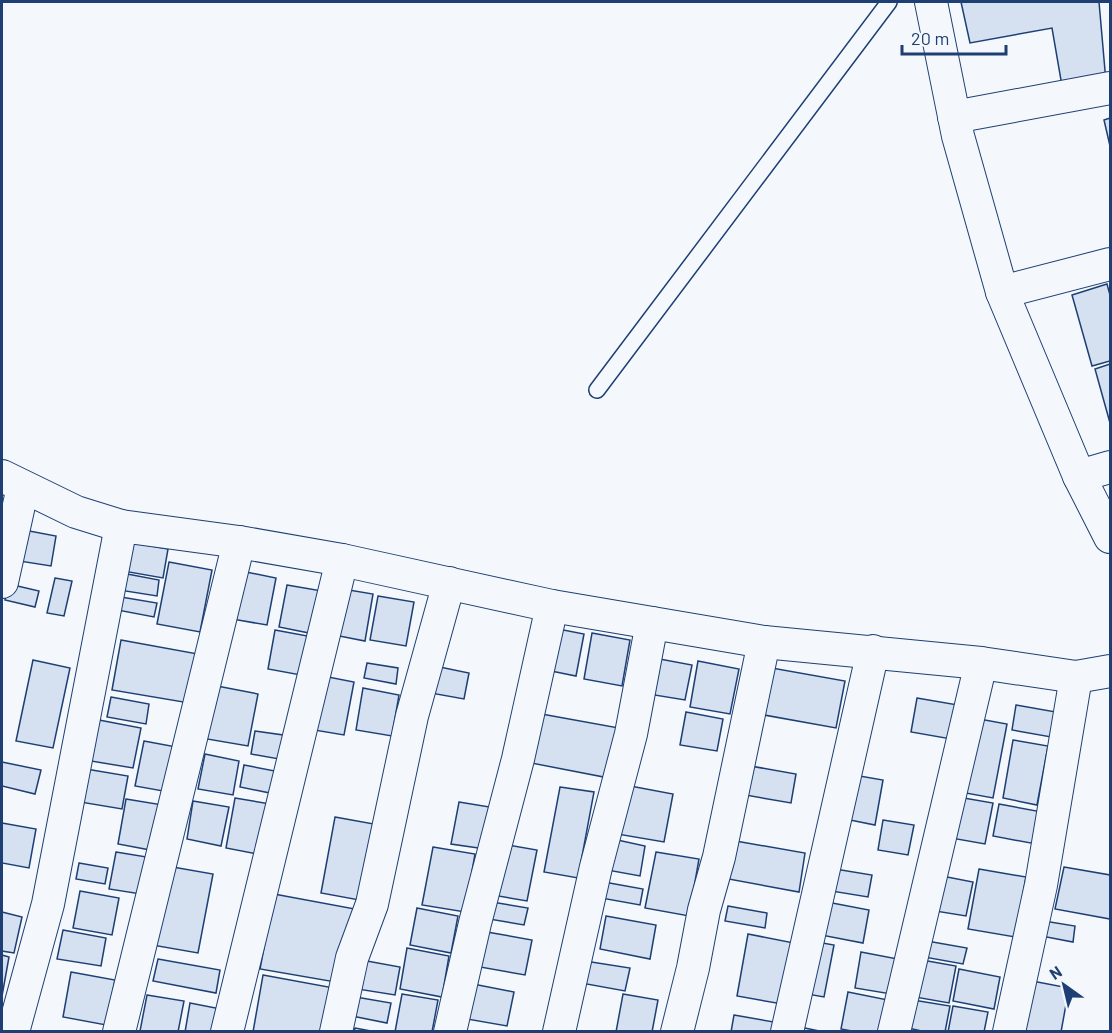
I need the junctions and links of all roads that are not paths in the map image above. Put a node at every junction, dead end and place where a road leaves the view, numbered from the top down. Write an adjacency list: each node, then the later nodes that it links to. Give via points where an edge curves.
1 (889, 2): 7 (lane)
2 (931, 2): 4 (street)
3 (1110, 88): 4 (street)
4 (954, 117): 6 (street)
5 (1110, 264): 6 (street)
6 (1002, 292): 9 (street)
7 (597, 390)
8 (1110, 467): 9 (street)
9 (1079, 476): 12 (street)
10 (12, 481): 11 (street, via 76,512); 15 (street)
11 (121, 526): 13 (street); 24 (street, via 48,904)
12 (1110, 537)
13 (240, 542): 14 (street); 25 (street)
14 (342, 560): 16 (street); 26 (street)
15 (2, 582)
16 (449, 583): 17 (street); 27 (street, via 412,716 372,904 352,958)
17 (552, 606): 18 (street); 28 (street)
18 (652, 623): 19 (street); 29 (street, via 631,734)
19 (764, 642): 20 (street); 30 (street)
20 (873, 651): 21 (street); 31 (street)
21 (981, 663): 23 (street); 32 (street)
22 (1110, 671): 23 (street)
23 (1076, 677): 33 (street, via 1041,885)
24 (15, 1029)
25 (119, 1032)
26 (227, 1032)
27 (336, 1032)
28 (450, 1032)
29 (559, 1032)
30 (677, 1032)
31 (788, 1032)
32 (894, 1032)
33 (1009, 1032)

